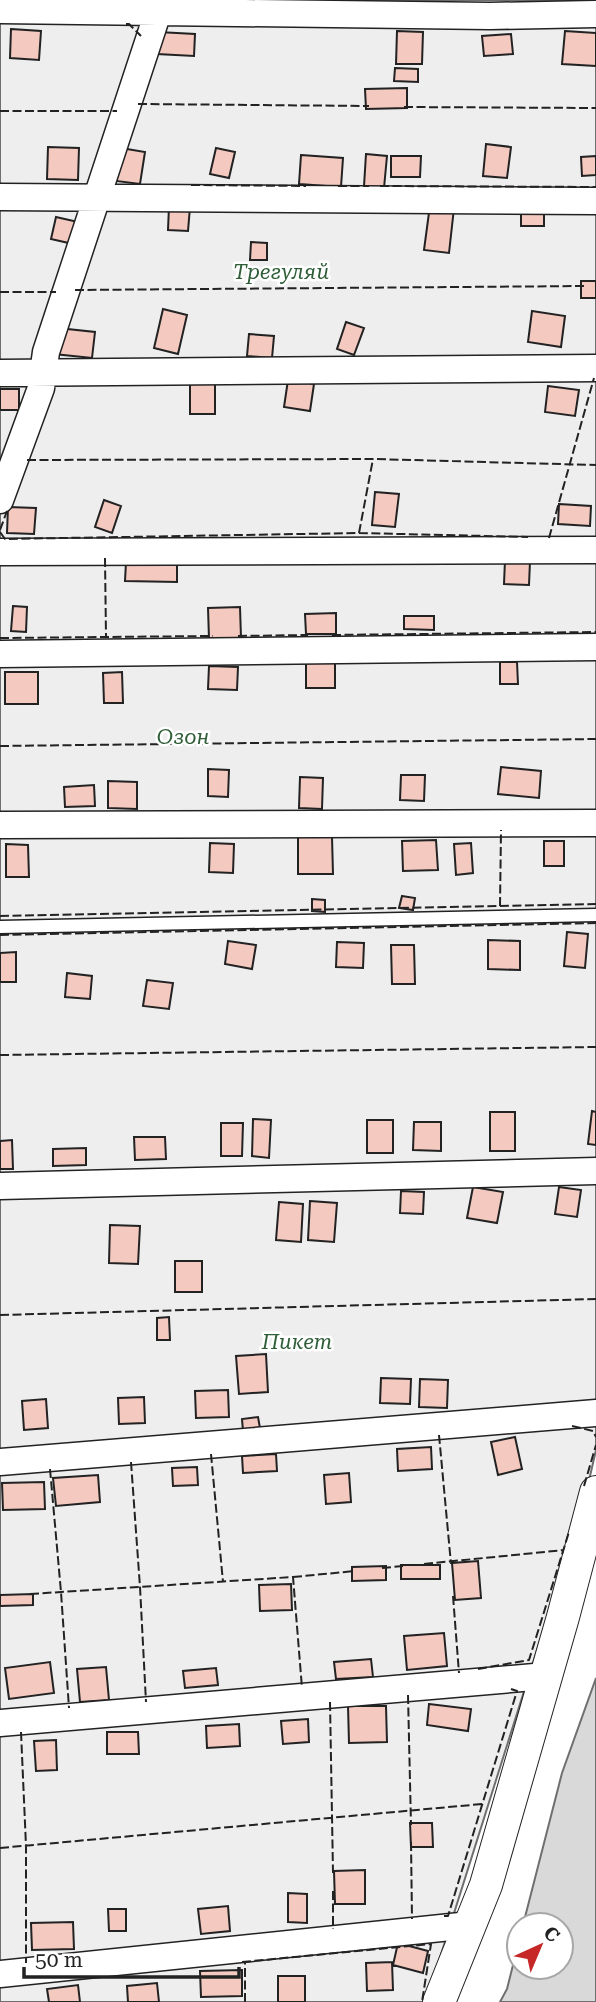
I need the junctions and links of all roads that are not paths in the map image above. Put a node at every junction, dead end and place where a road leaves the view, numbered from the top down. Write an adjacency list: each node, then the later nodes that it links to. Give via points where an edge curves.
1 (161, 6): 2 (street); 3 (street, via 490,16); 5 (street)
2 (0, 10)
3 (596, 14)
4 (0, 197): 5 (street)
5 (98, 198): 6 (street); 9 (street, via 46,352)
6 (596, 201)
7 (596, 368): 9 (street)
8 (0, 373): 9 (street)
9 (43, 374): 10 (street)
10 (0, 500)
11 (596, 550): 12 (street)
12 (0, 552)
13 (596, 647): 14 (street)
14 (0, 654)
15 (596, 823): 16 (street)
16 (0, 825)
17 (596, 915): 18 (lane)
18 (0, 927)
19 (596, 1171): 20 (street)
20 (0, 1186)
21 (596, 1413): 22 (street)
22 (0, 1462)
23 (596, 1492): 24 (street)
24 (546, 1676): 25 (street); 26 (street, via 486,1885)
25 (0, 1723)
26 (470, 1925): 27 (street); 28 (street)
27 (0, 1974)
28 (439, 2002)

